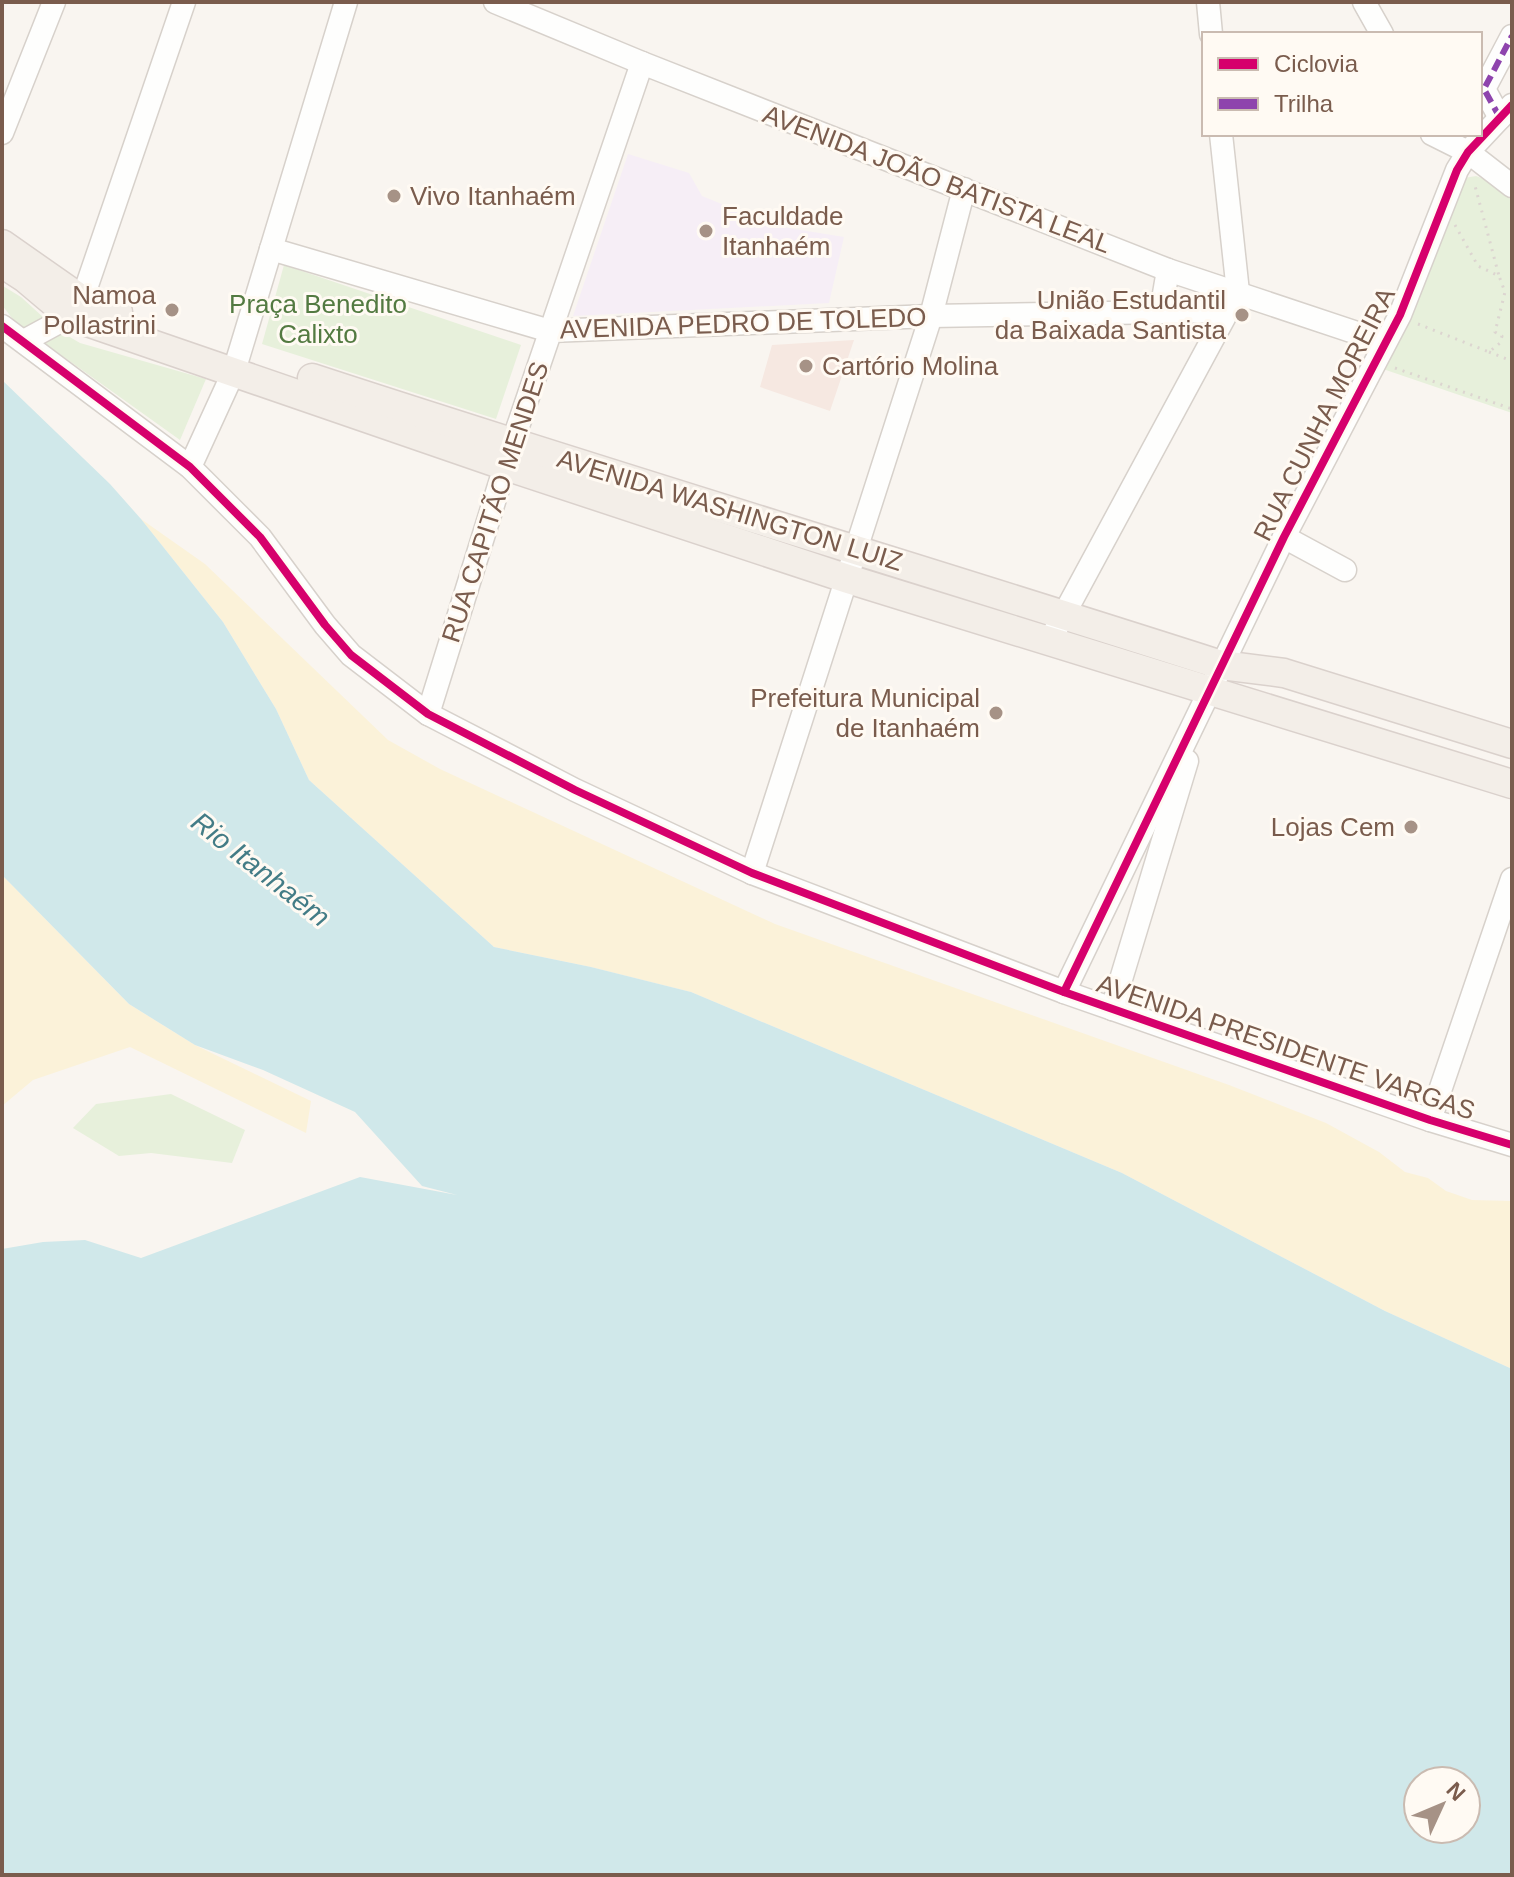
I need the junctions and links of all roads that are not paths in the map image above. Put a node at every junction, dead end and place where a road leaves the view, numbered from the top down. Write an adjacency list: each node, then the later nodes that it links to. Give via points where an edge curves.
1 (54, 2): 12 (street)
2 (184, 2): 23 (street)
3 (346, 2): 19 (street)
4 (495, 2): 10 (street, AVENIDA JOÃO BATISTA LEAL)
5 (1208, 2): 7 (street)
6 (1364, 2): 8 (street)
7 (1211, 32)
8 (1382, 32)
9 (1512, 36): 11 (street, via 1484,89)
10 (642, 63): 17 (street, AVENIDA JOÃO BATISTA LEAL); 27 (street, RUA CAPITÃO MENDES)
11 (1506, 111): 15 (street, RUA CUNHA MOREIRA)
12 (2, 133)
13 (1221, 136): 22 (street)
14 (1436, 136): 15 (street)
15 (1468, 152): 16 (street); 28 (street, RUA CUNHA MOREIRA)
16 (1512, 186)
17 (964, 189): 21 (street, AVENIDA JOÃO BATISTA LEAL); 25 (street)
18 (2, 244): 23 (main road)
19 (271, 249): 27 (street, AVENIDA PEDRO DE TOLEDO); 29 (street)
20 (2, 263): 23 (main road)
21 (1168, 270): 22 (street, AVENIDA JOÃO BATISTA LEAL); 24 (street)
22 (1232, 302): 24 (street, AVENIDA PEDRO DE TOLEDO); 28 (street, AVENIDA JOÃO BATISTA LEAL); 36 (street)
23 (76, 308): 26 (street); 29 (main road, AVENIDA WASHINGTON LUIZ)
24 (1161, 311): 25 (street, AVENIDA PEDRO DE TOLEDO)
25 (931, 316): 27 (street, AVENIDA PEDRO DE TOLEDO); 33 (street)
26 (10, 329): 31 (street, AVENIDA PRESIDENTE VARGAS)
27 (550, 331): 30 (street, RUA CAPITÃO MENDES)
28 (1384, 342): 32 (street, RUA CUNHA MOREIRA)
29 (237, 363): 30 (main road, AVENIDA WASHINGTON LUIZ); 31 (street)
30 (509, 455): 33 (main road, AVENIDA WASHINGTON LUIZ); 35 (main road, AVENIDA WASHINGTON LUIZ); 40 (street, RUA CAPITÃO MENDES)
31 (190, 467): 40 (street, AVENIDA PRESIDENTE VARGAS, via 260,537 351,655)
32 (1284, 537): 34 (street); 38 (street, RUA CUNHA MOREIRA)
33 (857, 548): 35 (street); 36 (main road, AVENIDA WASHINGTON LUIZ)
34 (1345, 570)
35 (848, 579): 37 (main road, AVENIDA WASHINGTON LUIZ); 43 (street)
36 (1064, 614): 37 (street); 38 (main road, AVENIDA WASHINGTON LUIZ)
37 (1049, 642): 39 (main road, AVENIDA WASHINGTON LUIZ)
38 (1221, 665): 39 (street, RUA CUNHA MOREIRA); 41 (main road, AVENIDA WASHINGTON LUIZ, via 1284,673)
39 (1208, 691): 42 (main road, AVENIDA WASHINGTON LUIZ); 45 (street); 46 (street)
40 (428, 714): 43 (street, AVENIDA PRESIDENTE VARGAS)
41 (1512, 744)
42 (1512, 784)
43 (752, 873): 45 (street, AVENIDA PRESIDENTE VARGAS)
44 (1512, 879): 47 (street)
45 (1064, 992): 46 (street, AVENIDA PRESIDENTE VARGAS)
46 (1112, 1009): 47 (street, AVENIDA PRESIDENTE VARGAS)
47 (1430, 1120): 48 (street, AVENIDA PRESIDENTE VARGAS)
48 (1512, 1145)

